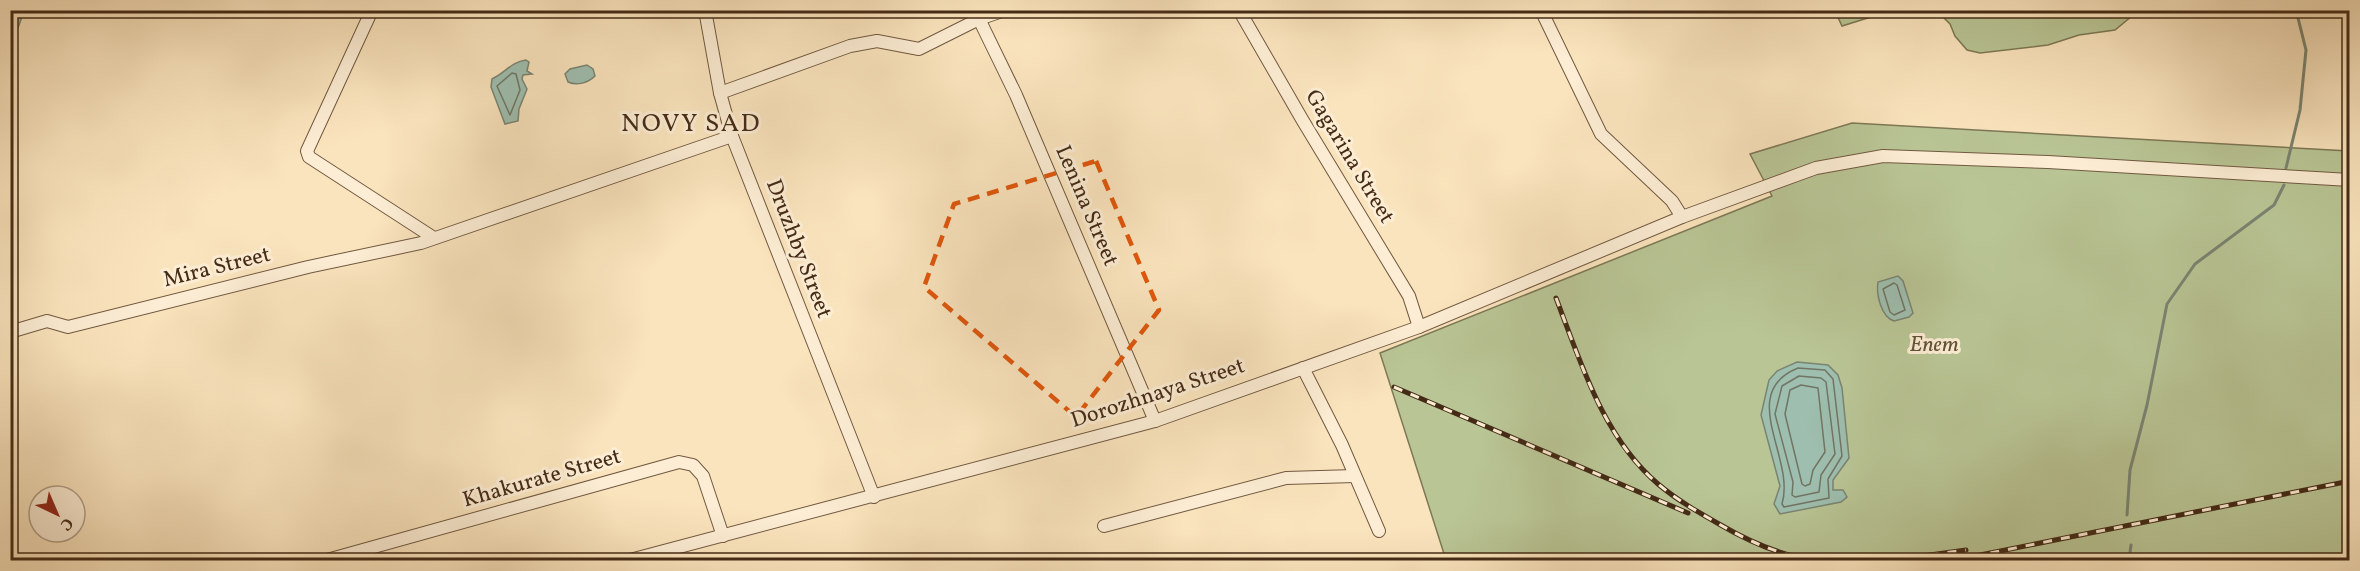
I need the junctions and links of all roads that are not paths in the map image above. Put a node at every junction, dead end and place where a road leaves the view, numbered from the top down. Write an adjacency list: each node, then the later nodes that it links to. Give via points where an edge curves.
1 (372, 10): 11 (street, via 307,151 309,158)
2 (705, 10): 7 (street, Druzhby Street)
3 (1005, 10): 6 (street)
4 (1239, 10): 12 (street, Gagarina Street, via 1302,122 1409,296)
5 (1540, 10): 10 (street, via 1601,134 1672,201)
6 (975, 15): 7 (street, via 919,49 877,41 850,46); 15 (street, Lenina Street, via 1016,95)
7 (720, 93): 8 (street, Druzhby Street)
8 (732, 136): 11 (street, Mira Street); 17 (street, Druzhby Street)
9 (2349, 180): 10 (street, Dorozhnaya Street, via 1883,156 1816,168)
10 (1682, 217): 12 (street, Dorozhnaya Street)
11 (434, 238): 13 (street, Mira Street, via 68,327 47,321)
12 (1419, 327): 14 (street, Dorozhnaya Street)
13 (10, 332)
14 (1303, 368): 15 (street, Dorozhnaya Street); 16 (street)
15 (1155, 421): 17 (street, Dorozhnaya Street)
16 (1355, 476): 18 (street, via 1286,478); 19 (street)
17 (874, 497): 20 (street, Dorozhnaya Street)
18 (1104, 526)
19 (1379, 531)
20 (723, 536): 21 (street, Khakurate Street, via 703,476 693,465 679,462); 22 (street, Dorozhnaya Street)
21 (327, 561)
22 (630, 561)

